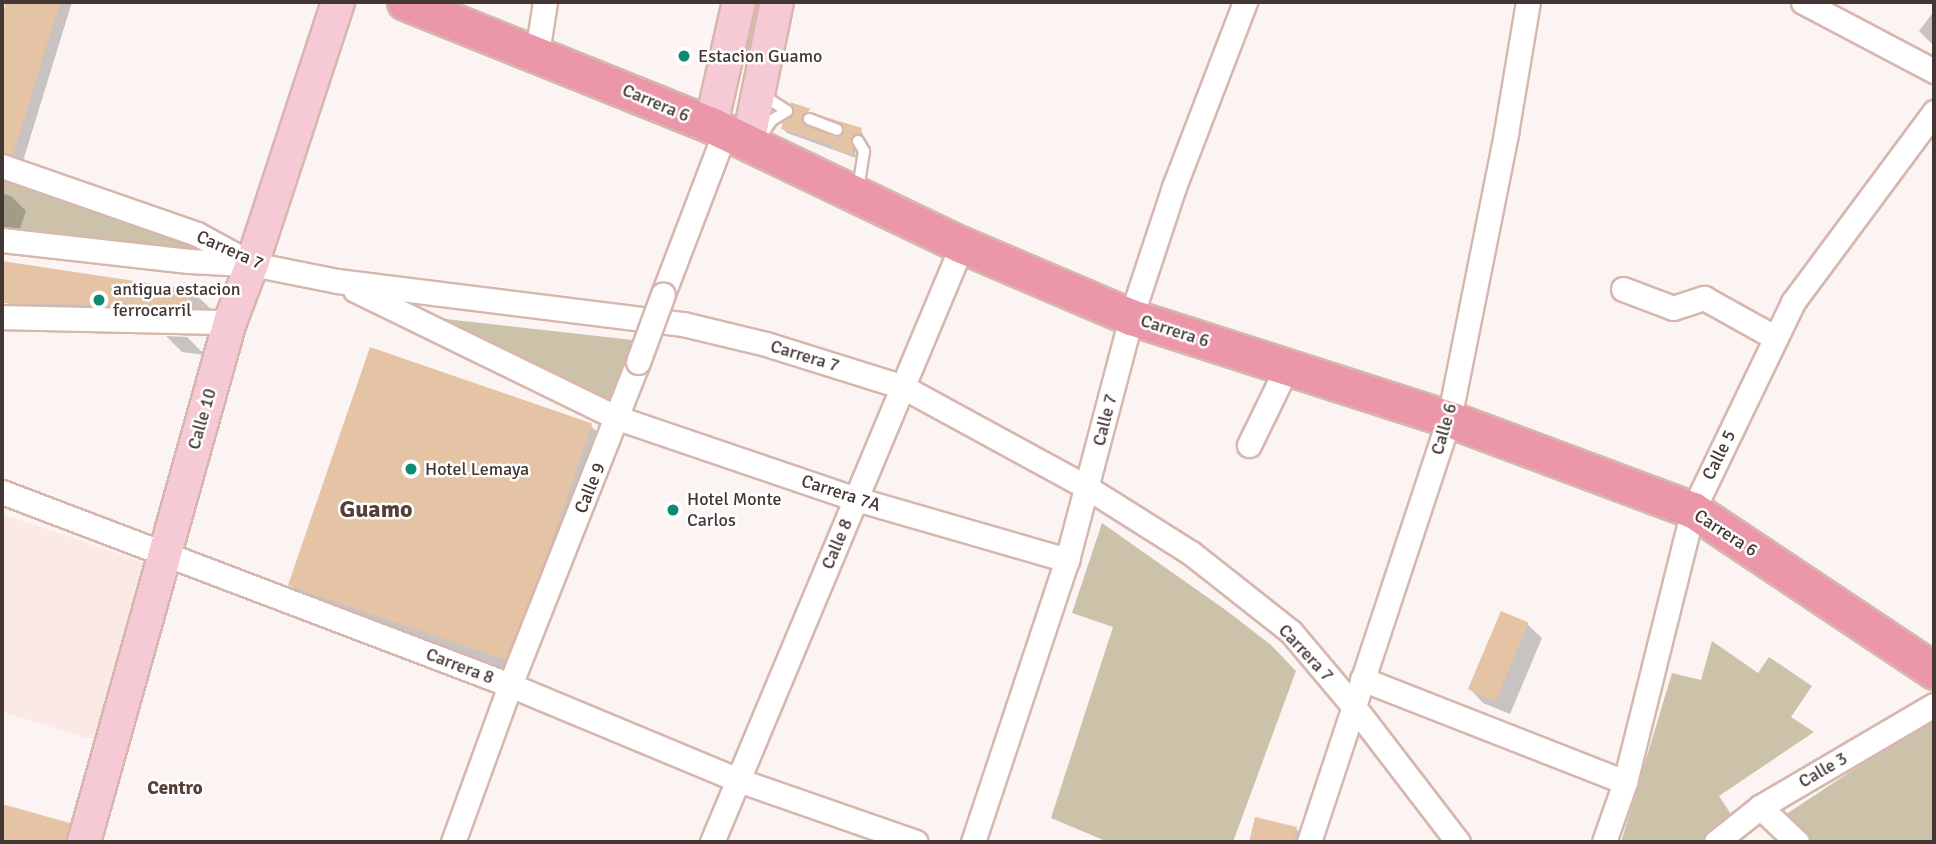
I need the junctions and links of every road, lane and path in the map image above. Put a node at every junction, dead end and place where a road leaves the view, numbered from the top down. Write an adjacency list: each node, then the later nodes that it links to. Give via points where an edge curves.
1 (338, 2): 20 (main road, Calle 10)
2 (405, 2): 9 (main road, Carrera 6)
3 (545, 2): 9 (street)
4 (739, 2): 14 (main road, Calle 9)
5 (777, 2): 14 (main road, Calle 9, via 759,93)
6 (1245, 2): 24 (street, Calle 7, via 1174,187)
7 (1528, 2): 30 (street, Calle 6)
8 (1803, 2): 10 (street)
9 (537, 53): 14 (main road, Carrera 6)
10 (1934, 71)
11 (1934, 112): 26 (street, Calle 5, via 1793,302)
12 (808, 119): 13 (lane)
13 (837, 130)
14 (735, 137): 17 (main road, Carrera 6); 29 (street, Calle 9, bridge, via 663,294)
15 (858, 141): 17 (lane, via 864,151)
16 (2, 166): 20 (street, Carrera 7, via 197,234)
17 (857, 195): 19 (main road, Carrera 6)
18 (2, 240): 20 (street)
19 (962, 245): 24 (main road, Carrera 6); 28 (street, Calle 8)
20 (252, 264): 21 (street, Carrera 7); 25 (main road, Calle 10)
21 (337, 282): 28 (street, Carrera 7, via 683,324 766,344); 29 (street, Carrera 7A)
22 (1623, 289): 26 (street, via 1673,308 1704,298)
23 (2, 317): 25 (street)
24 (1131, 317): 27 (main road, Carrera 6); 32 (street, Calle 7)
25 (230, 322): 36 (main road, Calle 10)
26 (1776, 338): 35 (street, Calle 5)
27 (1287, 367): 30 (main road, Carrera 6); 31 (street)
28 (903, 387): 32 (street, Carrera 7); 34 (street, Calle 8)
29 (618, 418): 34 (street, Carrera 7A); 40 (street, Calle 9)
30 (1449, 419): 35 (main road, Carrera 6); 39 (street, Calle 6)
31 (1249, 445)
32 (1087, 488): 37 (street, Calle 7); 42 (street, Carrera 7, via 1191,553 1291,632)
33 (2, 492): 36 (street, Carrera 8)
34 (856, 499): 37 (street, Carrera 7A); 43 (street, Calle 8)
35 (1693, 510): 38 (main road, Carrera 6); 44 (street, Calle 5)
36 (163, 554): 40 (street, Carrera 8); 46 (main road, Calle 10)
37 (1067, 560): 50 (street, Calle 7)
38 (1934, 671)
39 (1362, 679): 42 (street, Calle 6); 44 (street)
40 (510, 685): 43 (street, Carrera 8); 47 (street, Calle 9)
41 (1934, 705): 45 (street, Calle 3)
42 (1355, 708): 51 (street, Calle 6); 52 (street, Carrera 7)
43 (738, 780): 48 (street, Calle 8); 49 (street, Carrera 8)
44 (1626, 782): 53 (street, Calle 5)
45 (1760, 807): 54 (street, Calle 3); 55 (street)
46 (85, 842)
47 (453, 842)
48 (712, 842)
49 (916, 842)
50 (973, 842)
51 (1309, 842)
52 (1458, 842)
53 (1604, 842)
54 (1716, 842)
55 (1797, 842)

